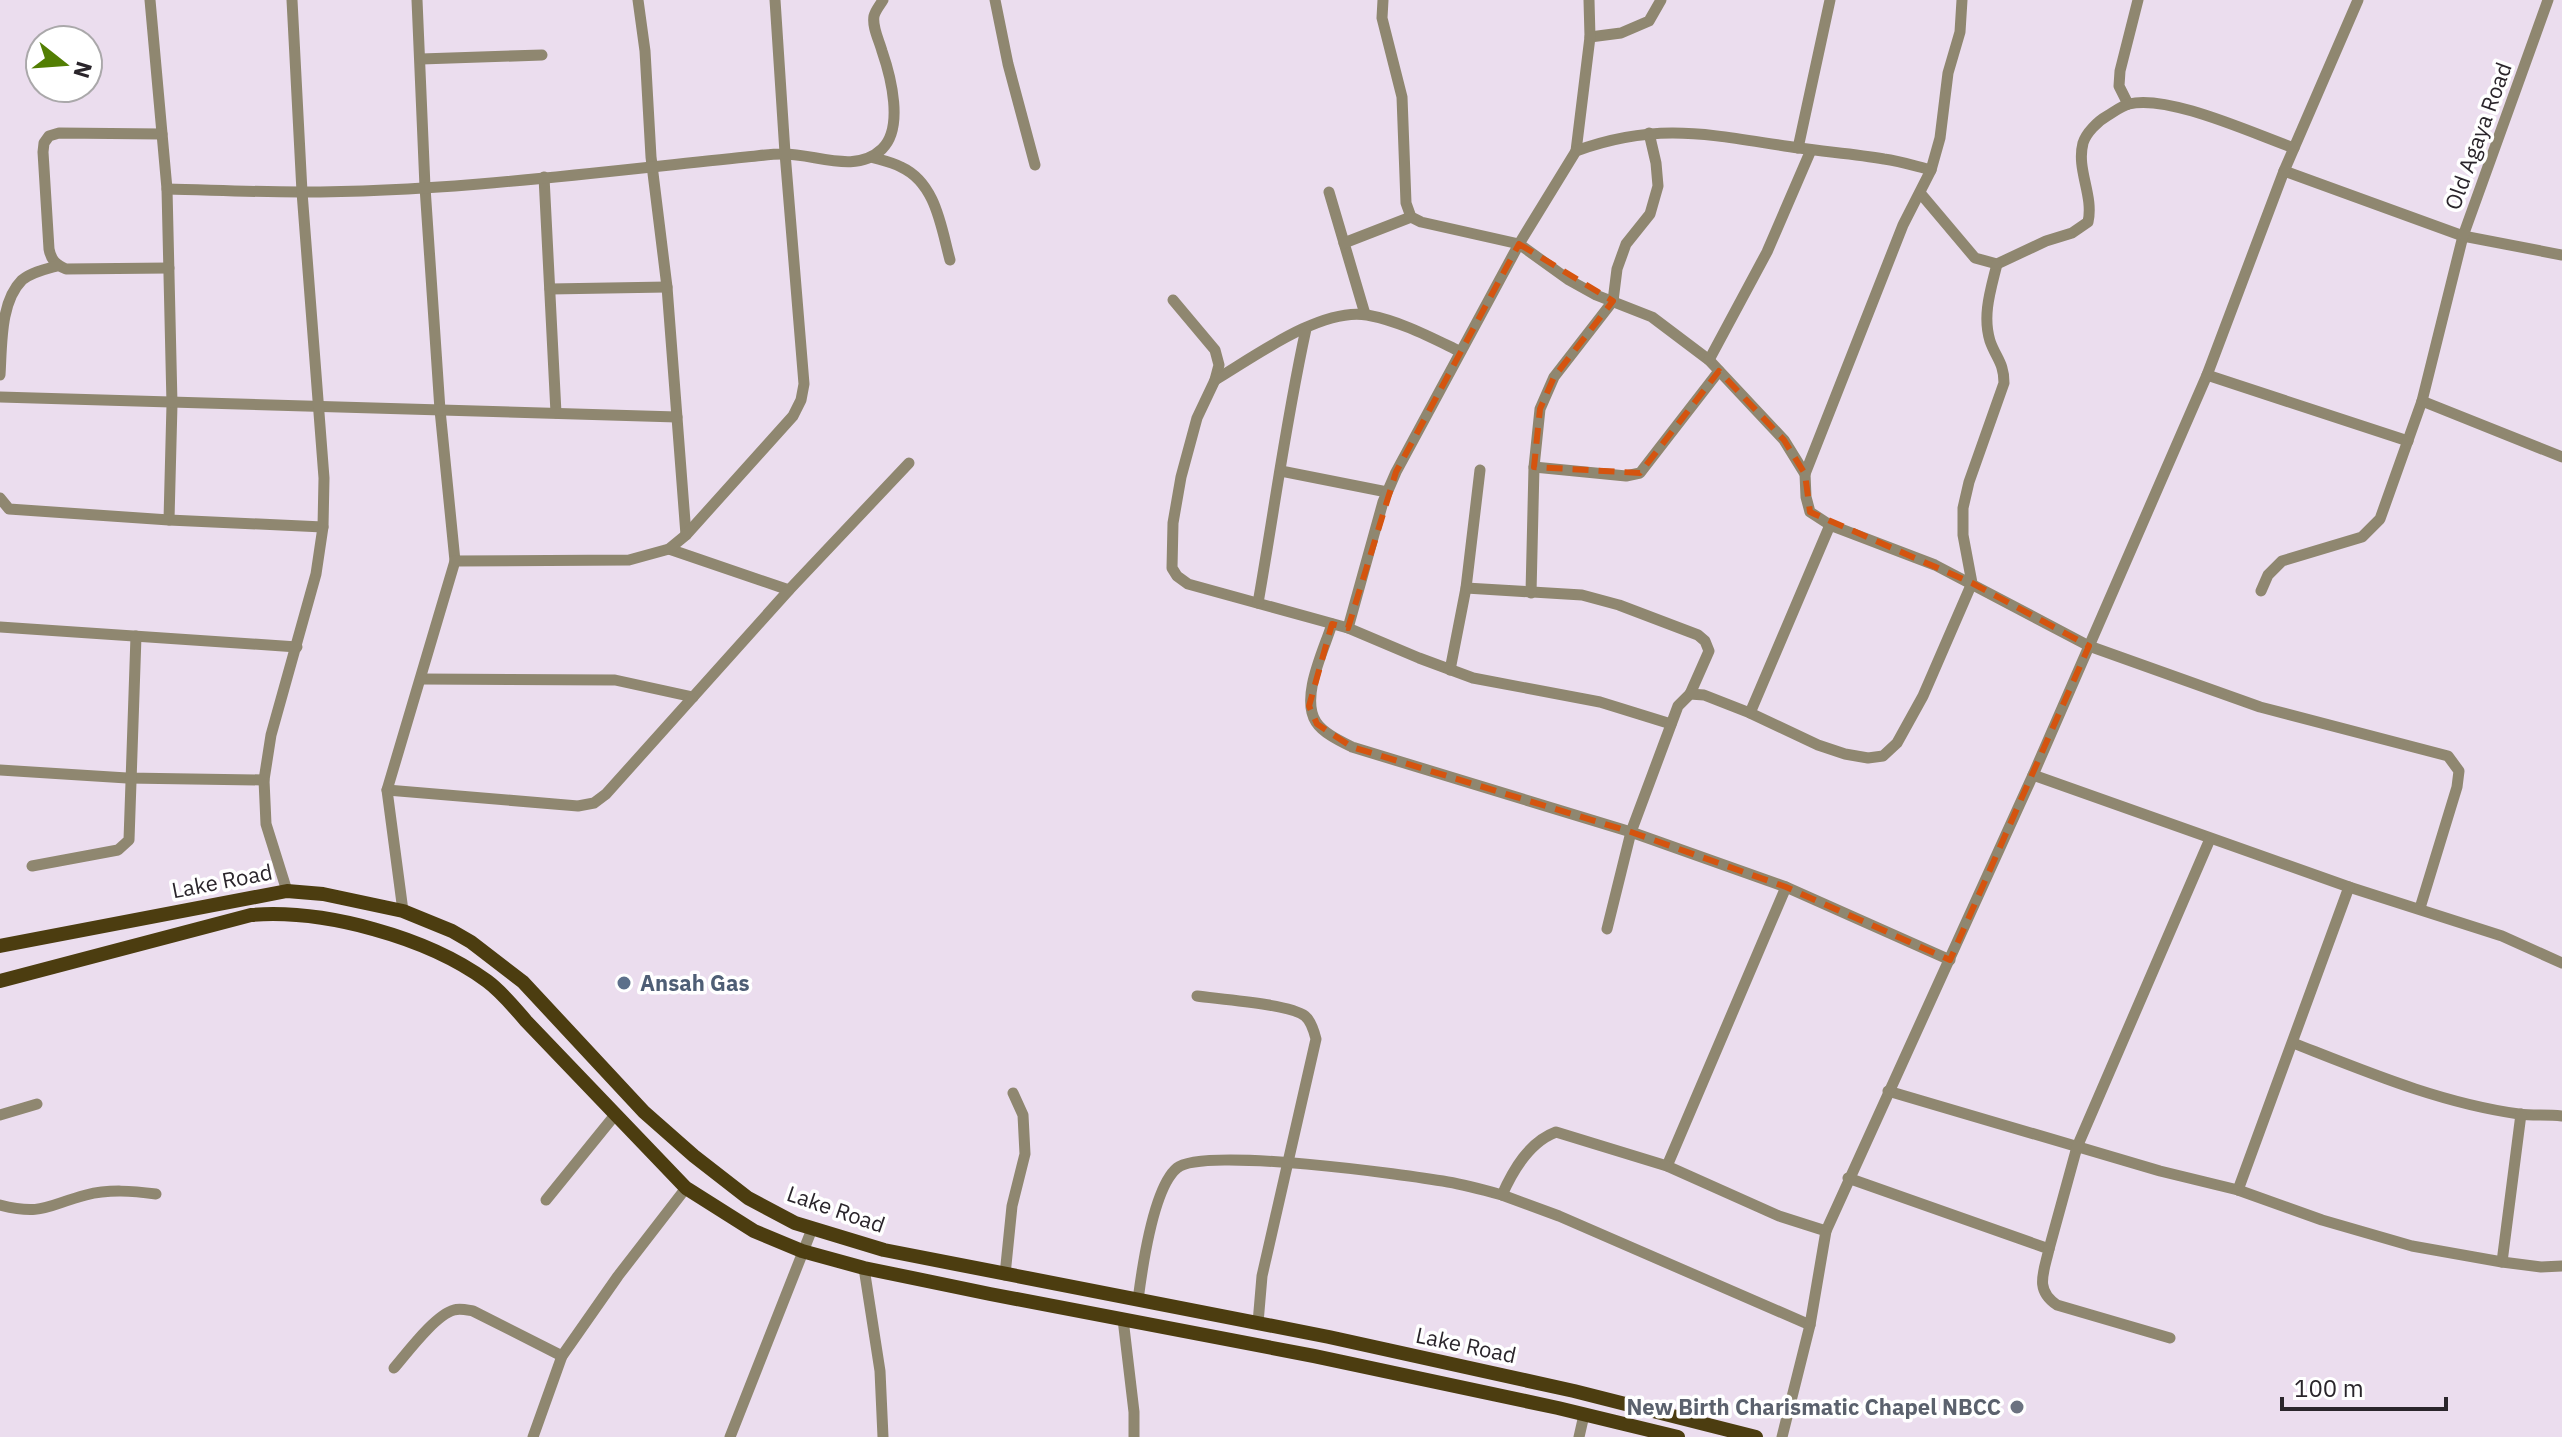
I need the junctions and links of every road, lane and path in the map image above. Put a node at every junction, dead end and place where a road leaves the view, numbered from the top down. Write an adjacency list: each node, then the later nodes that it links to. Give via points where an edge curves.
1 (150, 0): 21 (street)
2 (292, 0): 35 (street)
3 (417, 0): 18 (street)
4 (638, 0): 29 (street)
5 (775, 0): 26 (street)
6 (883, 0): 27 (street, via 874,15 875,30 895,108 884,148)
7 (995, 0): 28 (street)
8 (1383, 0): 38 (street, via 1382,18 1402,97)
9 (1589, 0): 16 (street)
10 (1661, 0): 16 (street, via 1649,21 1621,33)
11 (1830, 0): 22 (street)
12 (1962, 0): 30 (street)
13 (2138, 0): 19 (street, via 2120,71 2119,86)
14 (2358, 0): 23 (street)
15 (2548, 0): 39 (street, Old Agaya Road)
16 (1590, 37): 25 (street)
17 (542, 55): 18 (street)
18 (421, 59): 33 (street)
19 (2128, 104): 23 (street, via 2160,103); 44 (street, via 2100,120 2084,140 2081,165 2090,200 2088,222)
20 (1649, 133): 22 (street, via 1713,134); 25 (street); 50 (street, via 1658,186 1650,214 1626,244)
21 (162, 134): 34 (street); 45 (street, via 49,136 43,152 49,249)
22 (1798, 148): 24 (street)
23 (2294, 148): 31 (street)
24 (1811, 150): 30 (street); 54 (street, via 1767,252)
25 (1576, 151): 41 (street)
26 (785, 153): 27 (street, via 842,161); 29 (street); 78 (street, via 804,384 801,400 793,416)
27 (871, 157): 43 (street, via 914,174 924,186 935,204)
28 (1035, 165)
29 (653, 166): 32 (street); 47 (street)
30 (1931, 170): 37 (street)
31 (2284, 171): 39 (street); 57 (street)
32 (544, 177): 33 (street); 48 (street)
33 (425, 187): 35 (street); 63 (street)
34 (167, 189): 35 (street); 46 (street)
35 (302, 192): 62 (street)
36 (1329, 192): 40 (street)
37 (1921, 194): 44 (street, via 1975,258); 72 (street, via 1903,225)
38 (1411, 217): 40 (street); 41 (street)
39 (2463, 236): 42 (street, Old Agaya Road); 60 (street)
40 (1344, 243): 51 (street)
41 (1519, 244): 50 (street, via 1569,280); 53 (street)
42 (2562, 255)
43 (950, 260)
44 (1997, 264): 81 (street, via 1985,318 2004,368 2004,383 1963,508)
45 (57, 266): 46 (street); 56 (street, via 22,280 10,296 3,311)
46 (169, 268): 61 (street)
47 (667, 287): 48 (street); 65 (street)
48 (550, 289): 64 (street)
49 (1173, 300): 58 (street, via 1215,350)
50 (1613, 301): 54 (street, via 1652,317); 69 (street, via 1554,377 1540,409)
51 (1365, 314): 52 (street); 53 (street)
52 (1306, 329): 58 (street); 71 (street)
53 (1459, 351): 73 (street)
54 (1709, 360): 55 (street)
55 (1719, 371): 69 (street, via 1640,473); 72 (street, via 1784,440)
56 (0, 375)
57 (2207, 375): 66 (street); 91 (street)
58 (1215, 380): 86 (street, via 1197,418 1181,477 1172,568 1188,584)
59 (0, 397): 61 (street)
60 (2422, 401): 66 (street); 67 (street)
61 (172, 404): 62 (street); 75 (street)
62 (318, 408): 63 (street); 77 (street)
63 (440, 410): 64 (street); 80 (street)
64 (556, 413): 65 (street)
65 (677, 417): 78 (street)
66 (2408, 441): 84 (street, via 2380,519 2362,537 2282,561)
67 (2562, 457)
68 (909, 463): 83 (street)
69 (1534, 467): 85 (street)
70 (1480, 470): 82 (street)
71 (1281, 471): 73 (street); 86 (street)
72 (1805, 474): 76 (street, via 1810,512)
73 (1387, 492): 89 (street)
74 (0, 498): 75 (street, via 9,509)
75 (169, 520): 77 (street)
76 (1830, 525): 81 (street); 97 (street)
77 (323, 527): 92 (street)
78 (686, 535): 79 (street)
79 (669, 549): 80 (street, via 629,560); 83 (street)
80 (455, 561): 94 (street)
81 (1972, 583): 91 (street); 97 (street, via 1923,696 1897,743 1883,756 1845,754)
82 (1466, 588): 85 (street); 93 (street)
83 (789, 590): 96 (street)
84 (2261, 591)
85 (1531, 593): 95 (street, via 1582,595 1698,635 1709,651)
86 (1258, 603): 87 (street)
87 (1332, 624): 89 (street); 104 (street, via 1309,706 1317,724 1332,736 1352,747)
88 (0, 627): 90 (street)
89 (1348, 628): 93 (street)
90 (136, 636): 92 (street); 101 (street)
91 (2089, 646): 100 (street); 110 (street, via 2260,707 2448,756 2459,771 2457,787)
92 (297, 647): 102 (street, via 271,735)
93 (1450, 670): 98 (street, via 1505,686 1600,702)
94 (421, 679): 96 (street, via 615,680); 103 (street)
95 (1690, 694): 97 (street); 98 (street)
96 (693, 697): 103 (street, via 594,803)
97 (1750, 713)
98 (1671, 724): 104 (street)
99 (0, 770): 101 (street)
100 (2033, 775): 105 (street); 114 (street)
101 (132, 778): 102 (street); 106 (street, via 129,840 124,847)
102 (264, 780): 109 (street, via 266,824)
103 (387, 790): 111 (street)
104 (1631, 832): 107 (street); 112 (street)
105 (2210, 839): 108 (street); 126 (street)
106 (32, 866)
107 (1786, 887): 114 (street); 128 (street)
108 (2349, 887): 110 (street); 118 (street)
109 (287, 891): 111 (main road, Lake Road); 113 (main road, Lake Road)
110 (2420, 908): 115 (street)
111 (403, 911): 136 (main road, Lake Road, via 471,942 523,982 644,1112 694,1156 748,1198)
112 (1607, 929)
113 (0, 946)
114 (1950, 960): 119 (street)
115 (2562, 963)
116 (0, 981): 124 (main road, Lake Road, via 251,915 345,924 422,946 489,982)
117 (1197, 996): 127 (street, via 1287,1009 1304,1015 1312,1026 1316,1039)
118 (2293, 1043): 122 (street, via 2401,1086); 131 (street)
119 (1888, 1091): 126 (street); 129 (street)
120 (1013, 1093): 143 (street, via 1023,1115 1025,1154 1012,1206)
121 (37, 1104): 123 (street)
122 (2521, 1114): 125 (street); 140 (street)
123 (0, 1115)
124 (615, 1115): 130 (main road, Lake Road); 134 (street)
125 (2562, 1116)
126 (2077, 1147): 131 (street); 138 (street)
127 (1287, 1164): 133 (street, via 1391,1173); 144 (street, via 1227,1159 1193,1160 1177,1167 1161,1191); 146 (street, via 1262,1276)
128 (1667, 1166): 133 (street, via 1556,1132 1534,1146); 137 (street)
129 (1848, 1178): 137 (street); 138 (street)
130 (686, 1188): 139 (main road, Lake Road, via 754,1231); 149 (street)
131 (2238, 1190): 140 (street, via 2412,1246)
132 (156, 1194): 135 (street, via 87,1195 33,1211)
133 (1502, 1195): 147 (street)
134 (546, 1200)
135 (0, 1205)
136 (812, 1229): 139 (street); 143 (main road, Lake Road)
137 (1826, 1231): 147 (street)
138 (2049, 1249): 148 (street, via 2042,1289 2047,1298)
139 (802, 1251): 142 (main road, Lake Road); 153 (street)
140 (2502, 1262): 141 (street)
141 (2562, 1266)
142 (864, 1268): 145 (main road, Lake Road); 154 (street, via 880,1371)
143 (1005, 1275): 144 (main road, Lake Road)
144 (1138, 1300): 146 (main road, Lake Road)
145 (1123, 1319): 151 (main road, Lake Road); 155 (street)
146 (1258, 1323): 158 (main road, Lake Road, via 1574,1391)
147 (1810, 1325): 159 (street)
148 (2170, 1338)
149 (562, 1356): 150 (street, via 462,1309 439,1319); 152 (street)
150 (394, 1368)
151 (1584, 1415): 156 (street); 157 (main road, Lake Road)
152 (533, 1437)
153 (730, 1437)
154 (883, 1437)
155 (1134, 1437)
156 (1579, 1437)
157 (1678, 1437)
158 (1756, 1437)
159 (1782, 1437)

